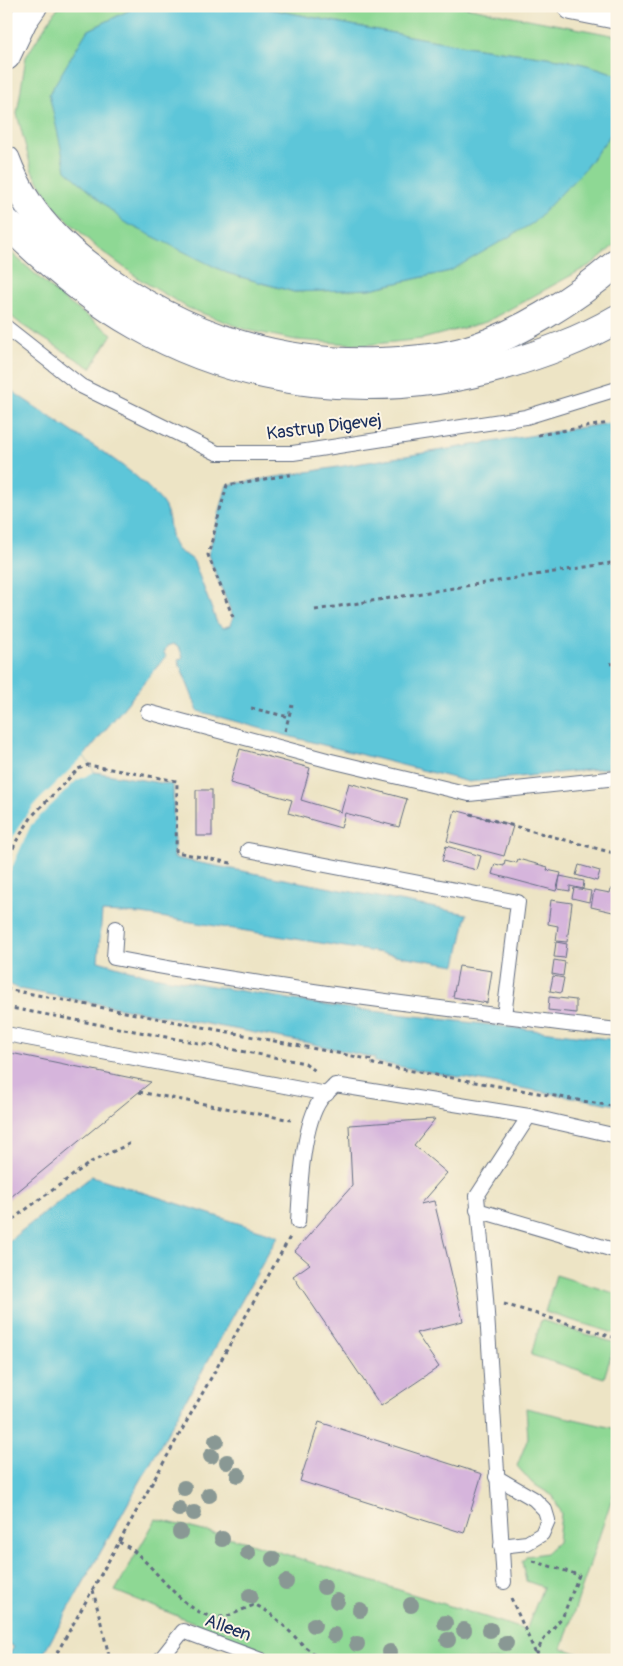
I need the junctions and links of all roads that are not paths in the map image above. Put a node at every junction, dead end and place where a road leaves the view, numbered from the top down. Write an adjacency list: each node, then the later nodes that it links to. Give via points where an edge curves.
1 (33, 6): 4 (highway)
2 (572, 6): 3 (highway)
3 (617, 15)
4 (6, 56)
5 (6, 160): 7 (highway, via 25,201 38,218 55,237 98,273 182,324 278,355 354,363 420,360 459,352 498,339 538,318 592,285)
6 (6, 222): 8 (highway, via 78,286 137,326 210,359 298,381 370,386 422,382 484,371 532,356)
7 (617, 263)
8 (617, 318)
9 (6, 327): 10 (lane, Kastrup Digevej, via 82,386 217,453 293,453 526,417)
10 (617, 389)
11 (148, 712): 12 (lane, via 469,794)
12 (617, 778)
13 (248, 850): 15 (lane, via 518,902)
14 (116, 928): 15 (lane, via 114,958 355,998)
15 (504, 1016): 16 (lane)
16 (617, 1030)
17 (6, 1034): 18 (lane)
18 (331, 1090): 19 (lane); 22 (lane, via 321,1099 309,1123)
19 (529, 1116): 20 (lane); 21 (lane, via 477,1196)
20 (617, 1136)
21 (478, 1210): 23 (lane); 24 (lane)
22 (298, 1222)
23 (617, 1252)
24 (496, 1477): 25 (lane); 25 (lane, via 534,1499 545,1510 548,1520 542,1534)
25 (501, 1549): 26 (lane)
26 (504, 1582)
27 (160, 1660): 28 (lane, Alleen, via 183,1631)
28 (261, 1660)

